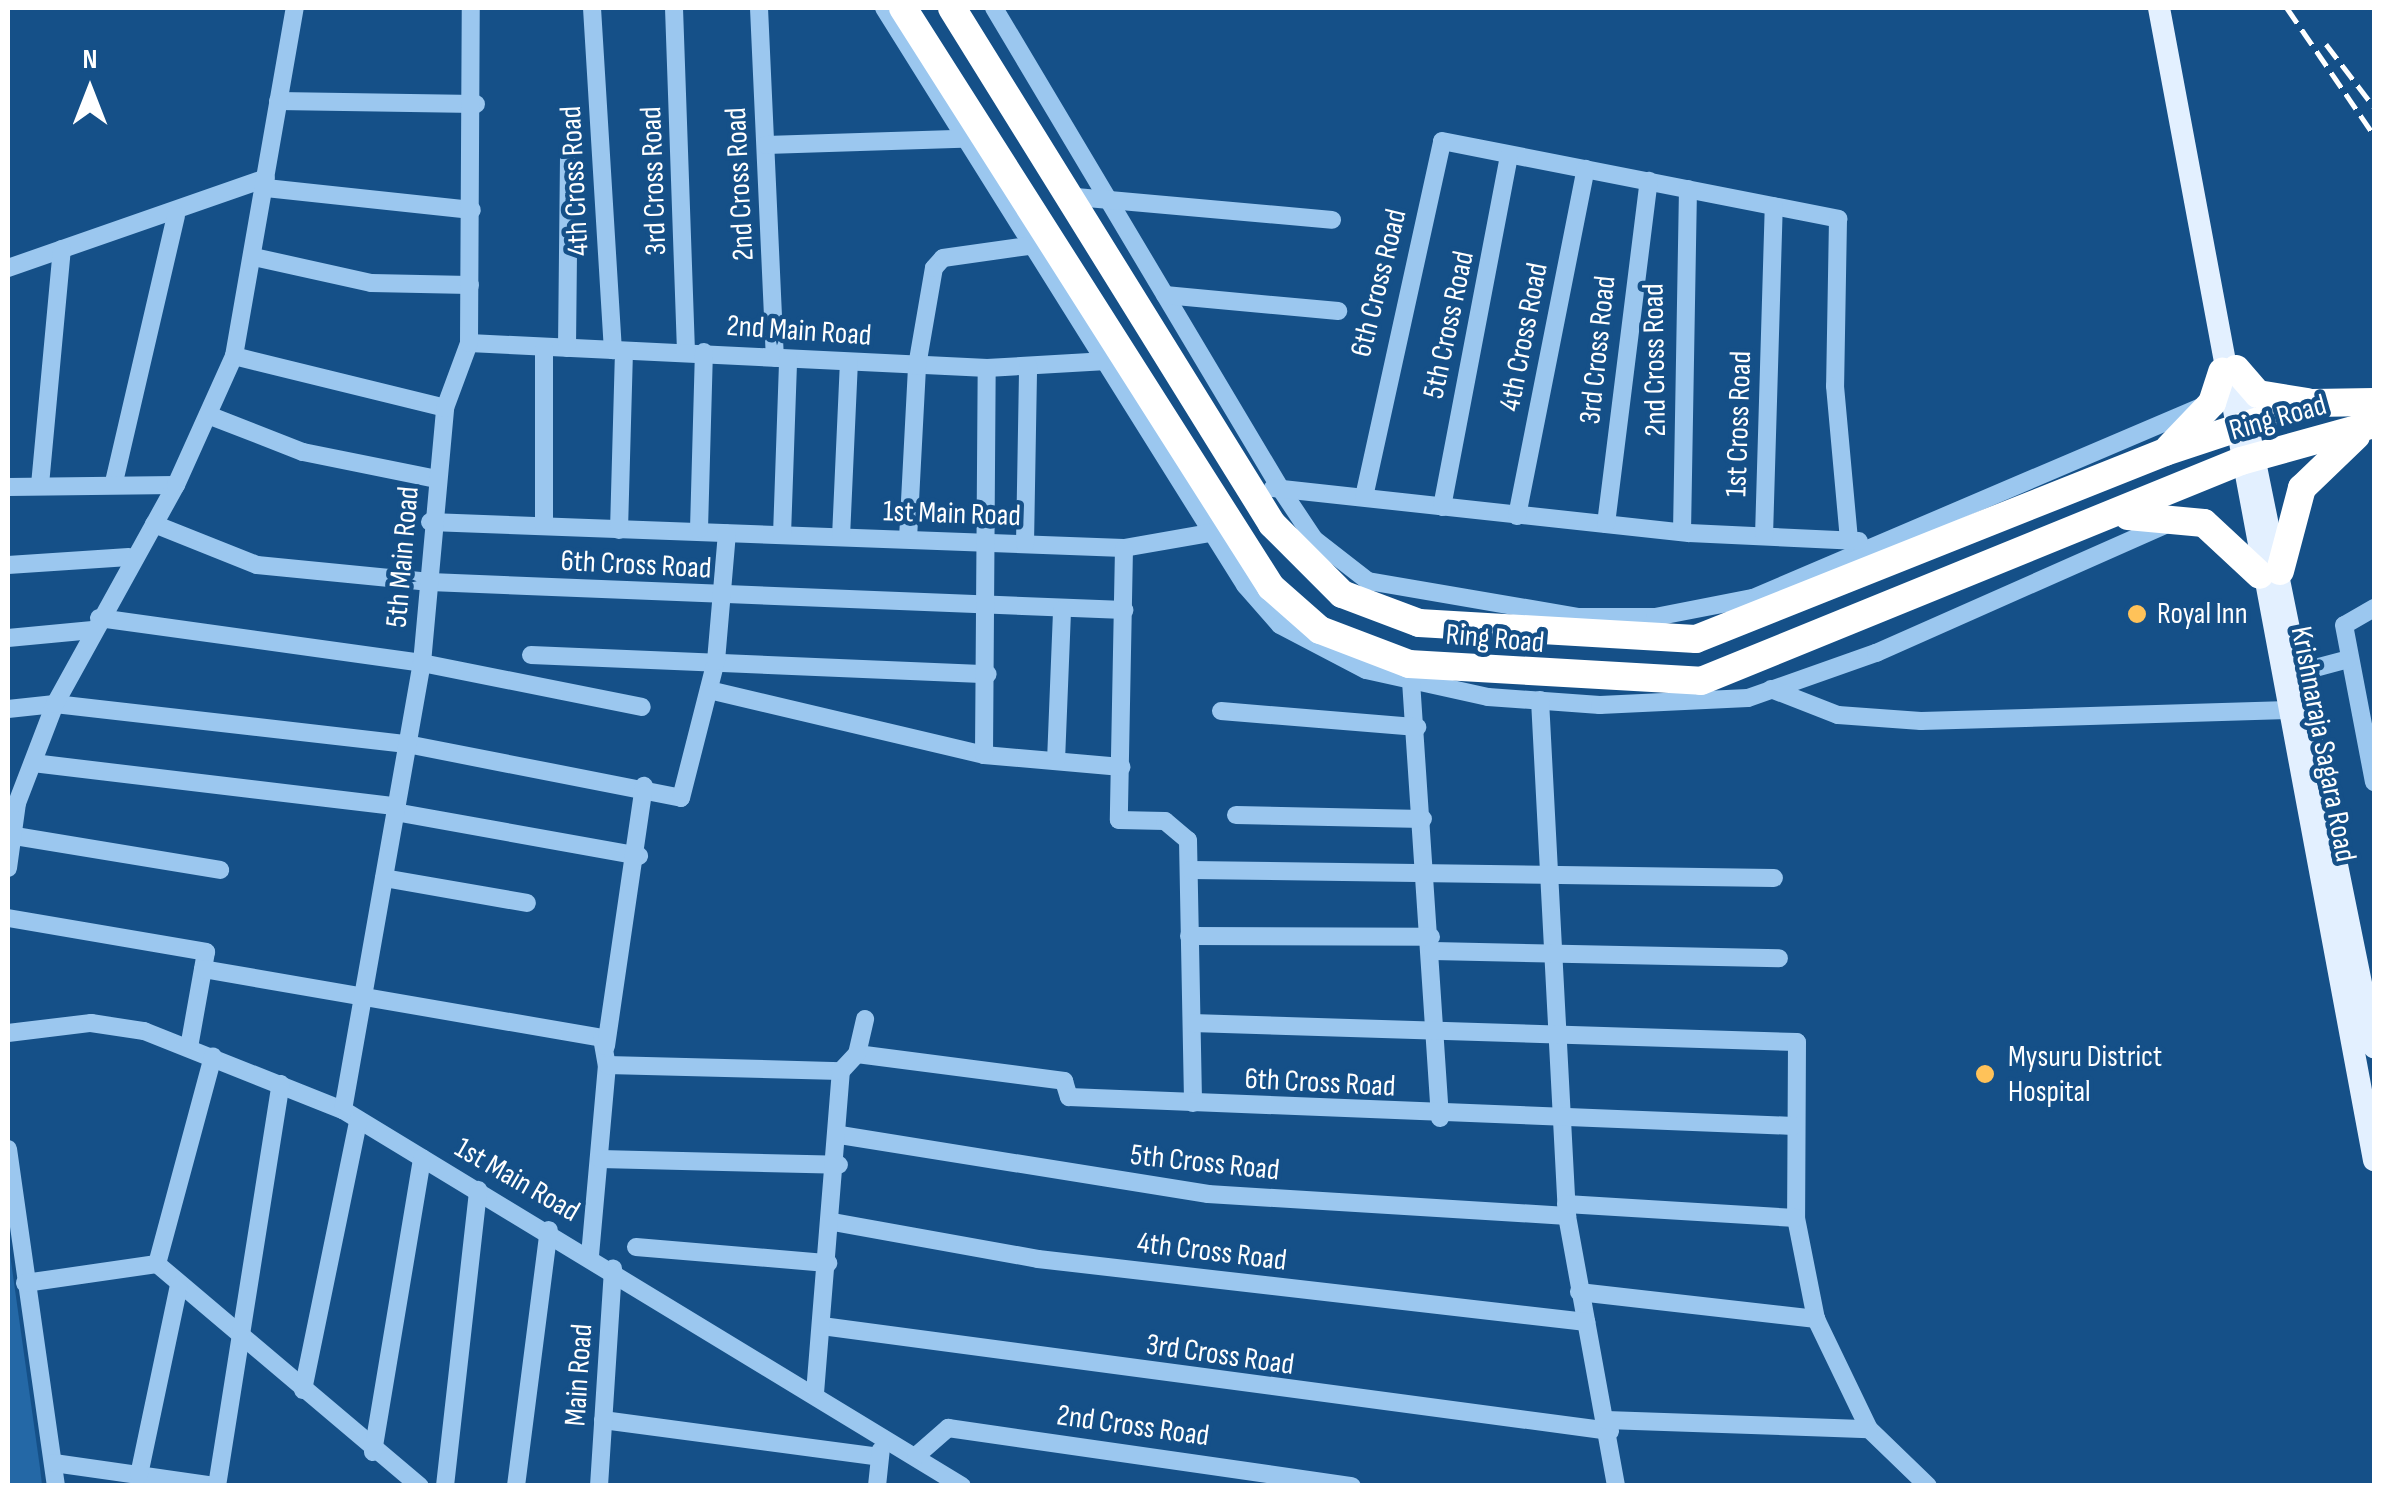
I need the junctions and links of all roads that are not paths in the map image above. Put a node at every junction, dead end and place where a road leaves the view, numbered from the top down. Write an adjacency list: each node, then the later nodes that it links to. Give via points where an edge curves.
1 (295, 8): 11 (street)
2 (471, 8): 12 (street, 5th Main Road)
3 (592, 8): 37 (street, 4th Cross Road)
4 (674, 8): 38 (street, 3rd Cross Road)
5 (760, 8): 14 (street, 2nd Cross Road)
6 (884, 8): 13 (street)
7 (903, 8): 41 (highway, Ring Road)
8 (952, 8): 21 (highway, Ring Road)
9 (994, 8): 22 (street)
10 (2159, 8): 43 (main road)
11 (278, 102): 12 (street); 19 (street)
12 (476, 104): 24 (street, 5th Main Road)
13 (962, 138): 14 (street); 27 (street)
14 (766, 145): 40 (street, 2nd Cross Road)
15 (1509, 155): 17 (street); 63 (street, 6th Cross Road, via 1442,141); 64 (street, 5th Cross Road)
16 (569, 157): 36 (street)
17 (1586, 169): 18 (street); 65 (street, 4th Cross Road)
18 (1648, 181): 20 (street); 70 (street, 3rd Cross Road)
19 (266, 183): 24 (street); 25 (street); 29 (street)
20 (1688, 189): 23 (street); 75 (street, 2nd Cross Road)
21 (1076, 197): 22 (street); 52 (highway, Ring Road)
22 (1113, 197): 26 (street); 32 (street)
23 (1774, 206): 79 (street, 1st Cross Road); 82 (street, via 1838,219 1835,386)
24 (472, 210): 31 (street, 5th Main Road)
25 (176, 216): 28 (street); 58 (street)
26 (1332, 220)
27 (1028, 246): 41 (street); 44 (street, via 943,258 930,278)
28 (62, 249): 30 (street); 59 (street)
29 (254, 257): 31 (street, via 371,283); 39 (street)
30 (8, 268)
31 (470, 285): 34 (street, 5th Main Road)
32 (1165, 296): 33 (street); 62 (street)
33 (1338, 311)
34 (469, 343): 35 (street, 2nd Main Road); 49 (street, 5th Main Road)
35 (544, 347): 36 (street, 2nd Main Road); 71 (street)
36 (567, 348): 37 (street, 2nd Main Road)
37 (618, 351): 38 (street, 2nd Main Road); 73 (street, 4th Cross Road)
38 (695, 352): 40 (street, 2nd Main Road); 72 (street, 3rd Cross Road)
39 (234, 356): 49 (street); 50 (street)
40 (782, 359): 42 (street, 2nd Main Road); 78 (street, 2nd Cross Road)
41 (1112, 361): 45 (street, 2nd Main Road); 54 (highway, Ring Road); 74 (street)
42 (849, 362): 44 (street, 2nd Main Road); 80 (street)
43 (2227, 363): 47 (highway); 48 (highway, via 2258,394); 53 (main road)
44 (917, 366): 46 (street, 2nd Main Road); 81 (street)
45 (1028, 366): 46 (street, 2nd Main Road); 84 (street)
46 (987, 368): 83 (street)
47 (2212, 402): 55 (highway); 85 (street)
48 (2313, 402): 51 (highway, Ring Road); 53 (highway, Ring Road)
49 (445, 408): 57 (street, 5th Main Road)
50 (208, 415): 57 (street, via 302,452); 60 (street)
51 (2373, 417): 56 (highway, Ring Road); 89 (highway, via 2302,488)
52 (1214, 425): 54 (highway); 62 (highway, Ring Road)
53 (2243, 428): 55 (highway, Ring Road); 56 (main road)
54 (1175, 442): 74 (highway, Ring Road)
55 (2164, 452): 77 (highway, Ring Road)
56 (2250, 458): 66 (highway, Ring Road); 89 (main road)
57 (437, 479): 68 (street, 5th Main Road)
58 (114, 482): 59 (street); 60 (street)
59 (40, 485): 61 (street)
60 (176, 485): 69 (street)
61 (8, 487)
62 (1266, 489): 63 (street); 77 (highway, Ring Road, via 1272,524 1342,594 1419,623 1696,639 1757,620); 85 (street, via 1368,581 1579,616 1655,617 1753,598)
63 (1364, 497): 64 (street)
64 (1442, 506): 65 (street)
65 (1517, 516): 70 (street)
66 (2116, 516): 67 (highway); 74 (highway, Ring Road, via 1702,680 1409,664 1320,630)
67 (2180, 519): 89 (highway, via 2225,538); 106 (street)
68 (430, 522): 71 (street, 1st Main Road); 90 (street, 5th Main Road)
69 (154, 524): 87 (street); 90 (street, 6th Cross Road, via 258,565)
70 (1606, 524): 75 (street)
71 (544, 526): 73 (street, 1st Main Road)
72 (699, 529): 73 (street, 1st Main Road); 76 (street, 1st Main Road)
73 (619, 530)
74 (1220, 531): 86 (street, 1st Main Road); 104 (street, via 1280,625 1316,650)
75 (1682, 532): 79 (street)
76 (727, 533): 78 (street, 1st Main Road); 91 (street)
77 (1944, 534): 85 (street)
78 (782, 535): 80 (street, 1st Main Road)
79 (1764, 536): 82 (street)
80 (840, 537): 81 (street, 1st Main Road)
81 (908, 539): 83 (street, 1st Main Road)
82 (1849, 539): 85 (street)
83 (987, 542): 84 (street, 1st Main Road); 92 (street)
84 (1025, 544): 86 (street, 1st Main Road)
85 (1886, 544)
86 (1124, 548): 95 (street)
87 (129, 557): 88 (street); 96 (street)
88 (8, 565)
89 (2270, 573): 102 (main road, Krishnaraja Sagara Road); 112 (main road, Krishnaraja Sagara Road)
90 (430, 582): 91 (street, 6th Cross Road); 101 (street, 5th Main Road)
91 (723, 597): 92 (street, 6th Cross Road); 100 (street)
92 (989, 608): 94 (street, 6th Cross Road); 103 (street)
93 (2374, 608): 99 (street, via 2347,617)
94 (1062, 610): 95 (street, 6th Cross Road); 116 (street)
95 (1124, 610): 118 (street)
96 (96, 624): 97 (street); 101 (street); 108 (street)
97 (8, 638)
98 (531, 655): 100 (street)
99 (2349, 659): 102 (street); 119 (street)
100 (716, 661): 103 (street); 105 (street)
101 (422, 663): 109 (street); 114 (street, 5th Main Road)
102 (2300, 672): 112 (main road, Krishnaraja Sagara Road)
103 (988, 674): 115 (street)
104 (1411, 681): 107 (street); 113 (street)
105 (709, 690): 115 (street); 120 (street, via 682,798)
106 (1771, 690): 107 (street, via 1702,705); 112 (street, via 1838,714 1921,722)
107 (1540, 700): 130 (street)
108 (56, 704): 110 (street); 114 (street); 117 (street)
109 (642, 707)
110 (8, 709)
111 (1220, 711): 113 (street)
112 (2296, 711): 140 (main road, Krishnaraja Sagara Road); 163 (main road, Krishnaraja Sagara Road)
113 (1417, 727): 123 (street)
114 (407, 744): 120 (street); 121 (street, 5th Main Road)
115 (984, 755): 116 (street)
116 (1056, 762): 118 (street)
117 (32, 763): 121 (street); 124 (street)
118 (1121, 767): 129 (street, via 1119,820 1178,826)
119 (2374, 782)
120 (644, 786): 125 (street)
121 (396, 809): 125 (street); 131 (street, 5th Main Road)
122 (1236, 815): 123 (street)
123 (1422, 819): 127 (street)
124 (15, 836): 126 (street); 128 (street)
125 (638, 856): 151 (street)
126 (8, 868)
127 (1425, 868): 129 (street); 130 (street); 136 (street)
128 (220, 870)
129 (1190, 870): 135 (street)
130 (1548, 872): 132 (street); 137 (street)
131 (384, 878): 133 (street); 141 (street, 5th Main Road)
132 (1774, 878)
133 (527, 903)
134 (8, 918): 139 (street, via 206,952)
135 (1189, 936): 136 (street); 143 (street)
136 (1432, 944): 137 (street); 144 (street)
137 (1554, 954): 138 (street); 146 (street)
138 (1779, 958)
139 (203, 970): 141 (street); 147 (street)
140 (2369, 991): 148 (main road, Krishnaraja Sagara Road)
141 (362, 1002): 151 (street, via 576,1028); 155 (street, 5th Main Road)
142 (865, 1019): 149 (street)
143 (1192, 1023): 144 (street); 154 (street)
144 (1435, 1029): 146 (street); 157 (street)
145 (8, 1033): 147 (street, 1st Main Road, via 90,1023)
146 (1559, 1035): 156 (street); 158 (street, via 1797,1042)
147 (190, 1047): 150 (street, 1st Main Road)
148 (2374, 1047)
149 (857, 1054): 152 (street); 154 (street, 6th Cross Road, via 1064,1081 1069,1097)
150 (213, 1056): 153 (street, 1st Main Road); 173 (street)
151 (607, 1056): 152 (street); 162 (street)
152 (840, 1070): 159 (street)
153 (282, 1084): 155 (street, 1st Main Road); 181 (street)
154 (1193, 1102): 157 (street, 6th Cross Road)
155 (350, 1115): 161 (street, 1st Main Road); 182 (street, 5th Main Road)
156 (1565, 1117): 157 (street, 6th Cross Road); 158 (street, 6th Cross Road); 166 (street)
157 (1440, 1118)
158 (1793, 1126): 167 (street)
159 (840, 1135): 164 (street); 166 (street, 5th Cross Road, via 1208,1194)
160 (8, 1149): 175 (street)
161 (422, 1158): 165 (street, 1st Main Road); 188 (street)
162 (600, 1159): 164 (street); 171 (street)
163 (2374, 1160)
164 (839, 1166): 168 (street)
165 (478, 1190): 169 (street, 1st Main Road); 196 (street)
166 (1567, 1210): 167 (street, 5th Cross Road); 177 (street)
167 (1796, 1218): 178 (street)
168 (833, 1222): 172 (street); 179 (street, 4th Cross Road, via 1038,1259)
169 (549, 1230): 171 (street, 1st Main Road); 197 (street)
170 (636, 1247): 172 (street)
171 (590, 1254): 174 (street, 1st Main Road)
172 (828, 1263): 180 (street)
173 (157, 1264): 175 (street); 176 (street)
174 (613, 1268): 183 (street, 1st Main Road); 184 (street, Main Road)
175 (26, 1282): 191 (street)
176 (179, 1284): 181 (street); 192 (street)
177 (1580, 1292): 178 (street); 179 (street)
178 (1816, 1319): 186 (street)
179 (1586, 1322): 185 (street)
180 (822, 1326): 183 (street); 185 (street, 3rd Cross Road)
181 (239, 1338): 182 (street); 194 (street)
182 (303, 1390): 188 (street)
183 (815, 1393): 187 (street, 1st Main Road)
184 (603, 1420): 190 (street); 198 (street, Main Road)
185 (1608, 1426): 186 (street, 3rd Cross Road); 202 (street)
186 (1869, 1429): 203 (street)
187 (882, 1434): 189 (street, 1st Main Road); 190 (street)
188 (372, 1452): 195 (street)
189 (916, 1456): 200 (street, 1st Main Road); 201 (street, 2nd Cross Road, via 948,1428)
190 (880, 1457): 199 (street)
191 (54, 1463): 192 (street); 193 (street)
192 (139, 1475): 194 (street)
193 (56, 1486)
194 (216, 1486)
195 (420, 1486)
196 (445, 1486)
197 (516, 1486)
198 (599, 1486)
199 (877, 1486)
200 (962, 1486)
201 (1352, 1486)
202 (1616, 1486)
203 (1928, 1486)

